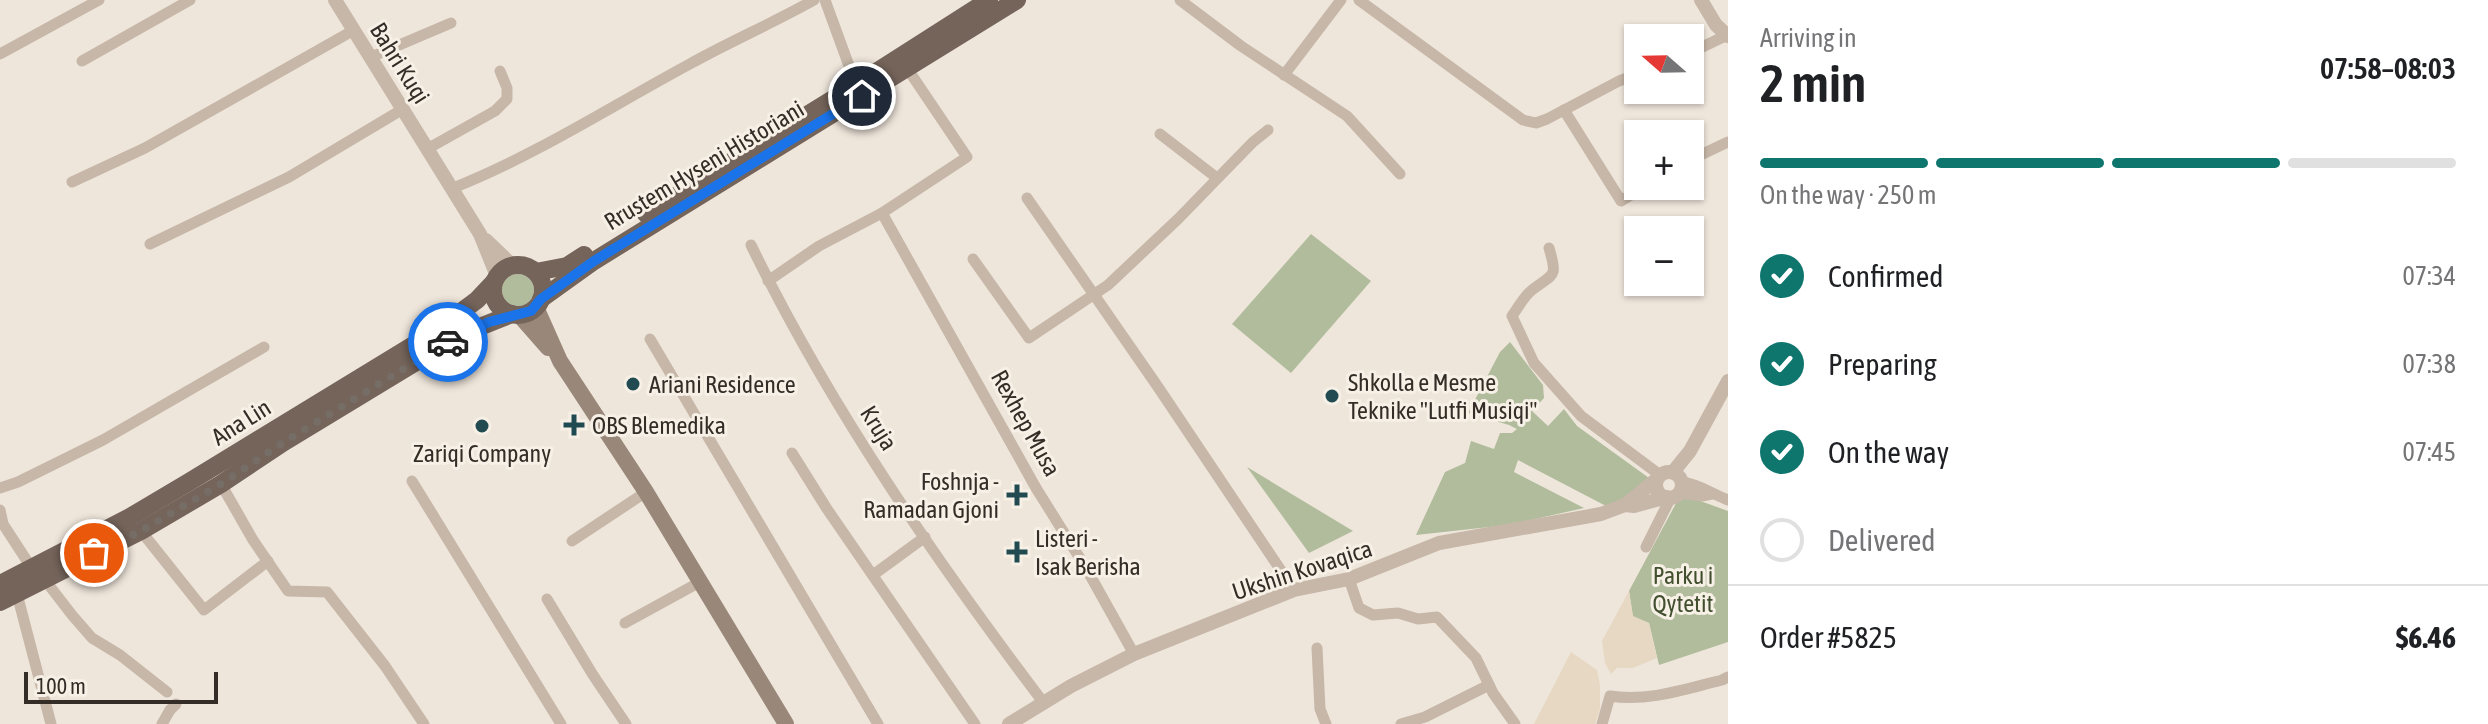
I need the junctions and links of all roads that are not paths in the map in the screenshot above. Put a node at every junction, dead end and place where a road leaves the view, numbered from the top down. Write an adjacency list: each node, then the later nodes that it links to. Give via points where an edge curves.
1 (99, 0): 16 (street)
2 (190, 0): 18 (street)
3 (335, 0): 13 (street, Bahri Kuqi)
4 (814, 0): 34 (street, via 534,151)
5 (825, 0): 23 (street)
6 (989, 0): 23 (main road, Rrustem Hyseni Historiani)
7 (1017, 0): 19 (main road, Rrustem Hyseni Historiani)
8 (1180, 0): 21 (street)
9 (1341, 0): 21 (street)
10 (1359, 0): 25 (street, via 1523,120 1536,123)
11 (1701, 0): 14 (street)
12 (451, 23): 17 (street)
13 (354, 30): 17 (street, Bahri Kuqi); 33 (street, via 145,148)
14 (1727, 36): 15 (street)
15 (1704, 47)
16 (0, 54)
17 (371, 57): 24 (street, Bahri Kuqi)
18 (82, 61)
19 (907, 68): 37 (street, via 967,157); 46 (main road, Rrustem Hyseni Historiani, via 594,261)
20 (500, 71): 29 (street, via 507,99)
21 (1284, 75): 31 (street, via 1347,116)
22 (1624, 79): 25 (street)
23 (856, 85): 42 (main road, Rrustem Hyseni Historiani, via 567,266)
24 (403, 109): 29 (street, Bahri Kuqi); 38 (street, via 289,177)
25 (1564, 110): 36 (street)
26 (1268, 130): 32 (street)
27 (1160, 134): 32 (street)
28 (1728, 142): 30 (street)
29 (427, 149): 34 (street, Bahri Kuqi)
30 (1704, 153)
31 (1400, 174)
32 (1217, 178): 45 (street)
33 (72, 182)
34 (453, 188): 43 (street, Bahri Kuqi)
35 (1027, 198): 45 (street)
36 (1624, 199)
37 (882, 213): 44 (street); 74 (street, Rexhep Musa)
38 (150, 244)
39 (751, 245): 44 (street, Kruja)
40 (1549, 248): 53 (street, via 1555,267 1549,280 1530,291 1512,316 1534,363 1581,416)
41 (973, 259): 45 (street, via 1029,338)
42 (536, 272): 43 (main road, via 525,265); 46 (main road, via 542,285)
43 (501, 274): 46 (main road, via 493,296 500,308); 64 (main road, Ana Lin, via 477,300 430,335)
44 (768, 281): 60 (street, Kruja, via 813,363)
45 (1093, 295): 69 (street)
46 (527, 309): 52 (main road, Ana Lin, via 462,334); 55 (main road)
47 (650, 339): 86 (street)
48 (264, 347): 54 (street, via 103,440)
49 (1728, 381): 53 (street, via 1690,460)
50 (792, 453): 65 (street)
51 (412, 481): 83 (street)
52 (221, 484): 59 (main road, Ana Lin); 63 (street)
53 (1671, 485): 56 (street); 62 (street); 66 (street, Ukshin Kovaqica, via 1634,506 1439,543)
54 (0, 488)
55 (646, 492): 61 (street); 67 (main road)
56 (1728, 500)
57 (0, 510): 58 (street)
58 (2, 522): 64 (street)
59 (141, 531): 63 (street, via 204,610); 64 (main road, Ana Lin)
60 (925, 537): 65 (street); 78 (street, Kruja)
61 (572, 541)
62 (1646, 547)
63 (268, 561): 82 (street, via 288,591 327,592)
64 (38, 574): 68 (main road, Ana Lin); 70 (main road, Ana Lin); 77 (street, via 92,638)
65 (873, 575): 87 (street)
66 (1349, 579): 69 (street, Ukshin Kovaqica); 76 (street, via 1359,608 1373,615 1437,617 1476,658)
67 (700, 582): 72 (street); 85 (main road)
68 (0, 584)
69 (1294, 590): 74 (street, Ukshin Kovaqica)
70 (8, 598): 80 (street)
71 (547, 599): 84 (street)
72 (625, 623)
73 (1317, 648): 89 (street, via 1320,709)
74 (1134, 654): 78 (street, Ukshin Kovaqica)
75 (1728, 677): 92 (street, via 1663,695 1610,696)
76 (1489, 685): 90 (street); 91 (street)
77 (167, 692)
78 (1043, 702): 88 (street, Ukshin Kovaqica)
79 (176, 704): 81 (street)
80 (51, 724)
81 (162, 724)
82 (424, 724)
83 (561, 724)
84 (626, 724)
85 (786, 724)
86 (878, 724)
87 (975, 724)
88 (1011, 724)
89 (1326, 724)
90 (1401, 724)
91 (1515, 724)
92 (1602, 724)

